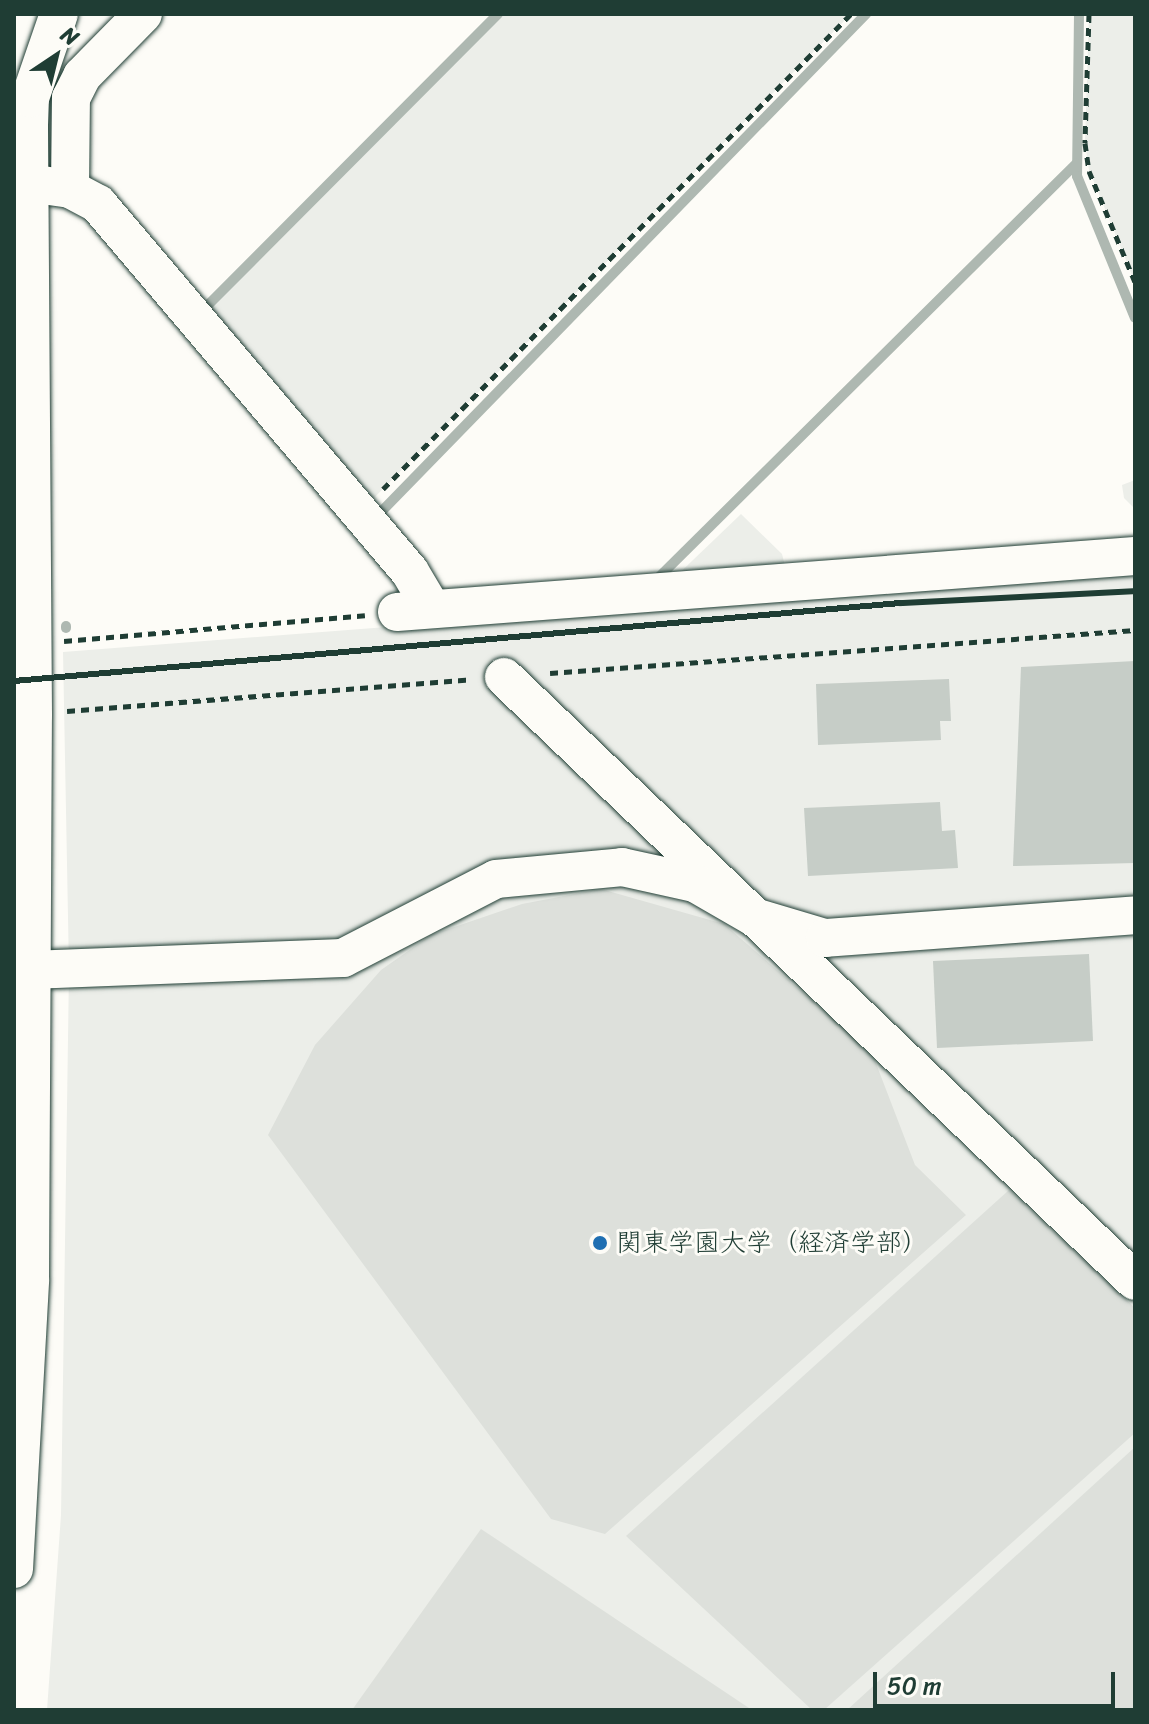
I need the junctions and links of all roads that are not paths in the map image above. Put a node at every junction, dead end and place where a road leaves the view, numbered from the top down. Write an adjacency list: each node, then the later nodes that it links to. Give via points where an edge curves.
1 (59, 14): 3 (street)
2 (143, 14): 5 (street, via 82,76 71,98)
3 (22, 96): 4 (street)
4 (22, 180): 5 (street); 7 (street)
5 (70, 189): 6 (street, via 98,204 410,572 414,611)
6 (1135, 556)
7 (33, 641): 9 (street)
8 (504, 677): 11 (street)
9 (34, 716): 12 (street)
10 (1135, 915): 11 (street, via 825,938)
11 (754, 917): 12 (street, via 695,883 622,867 591,869 496,879 343,958); 14 (street)
12 (29, 970): 13 (street)
13 (22, 1108): 15 (street, via 30,1279)
14 (1135, 1281)
15 (14, 1569)

